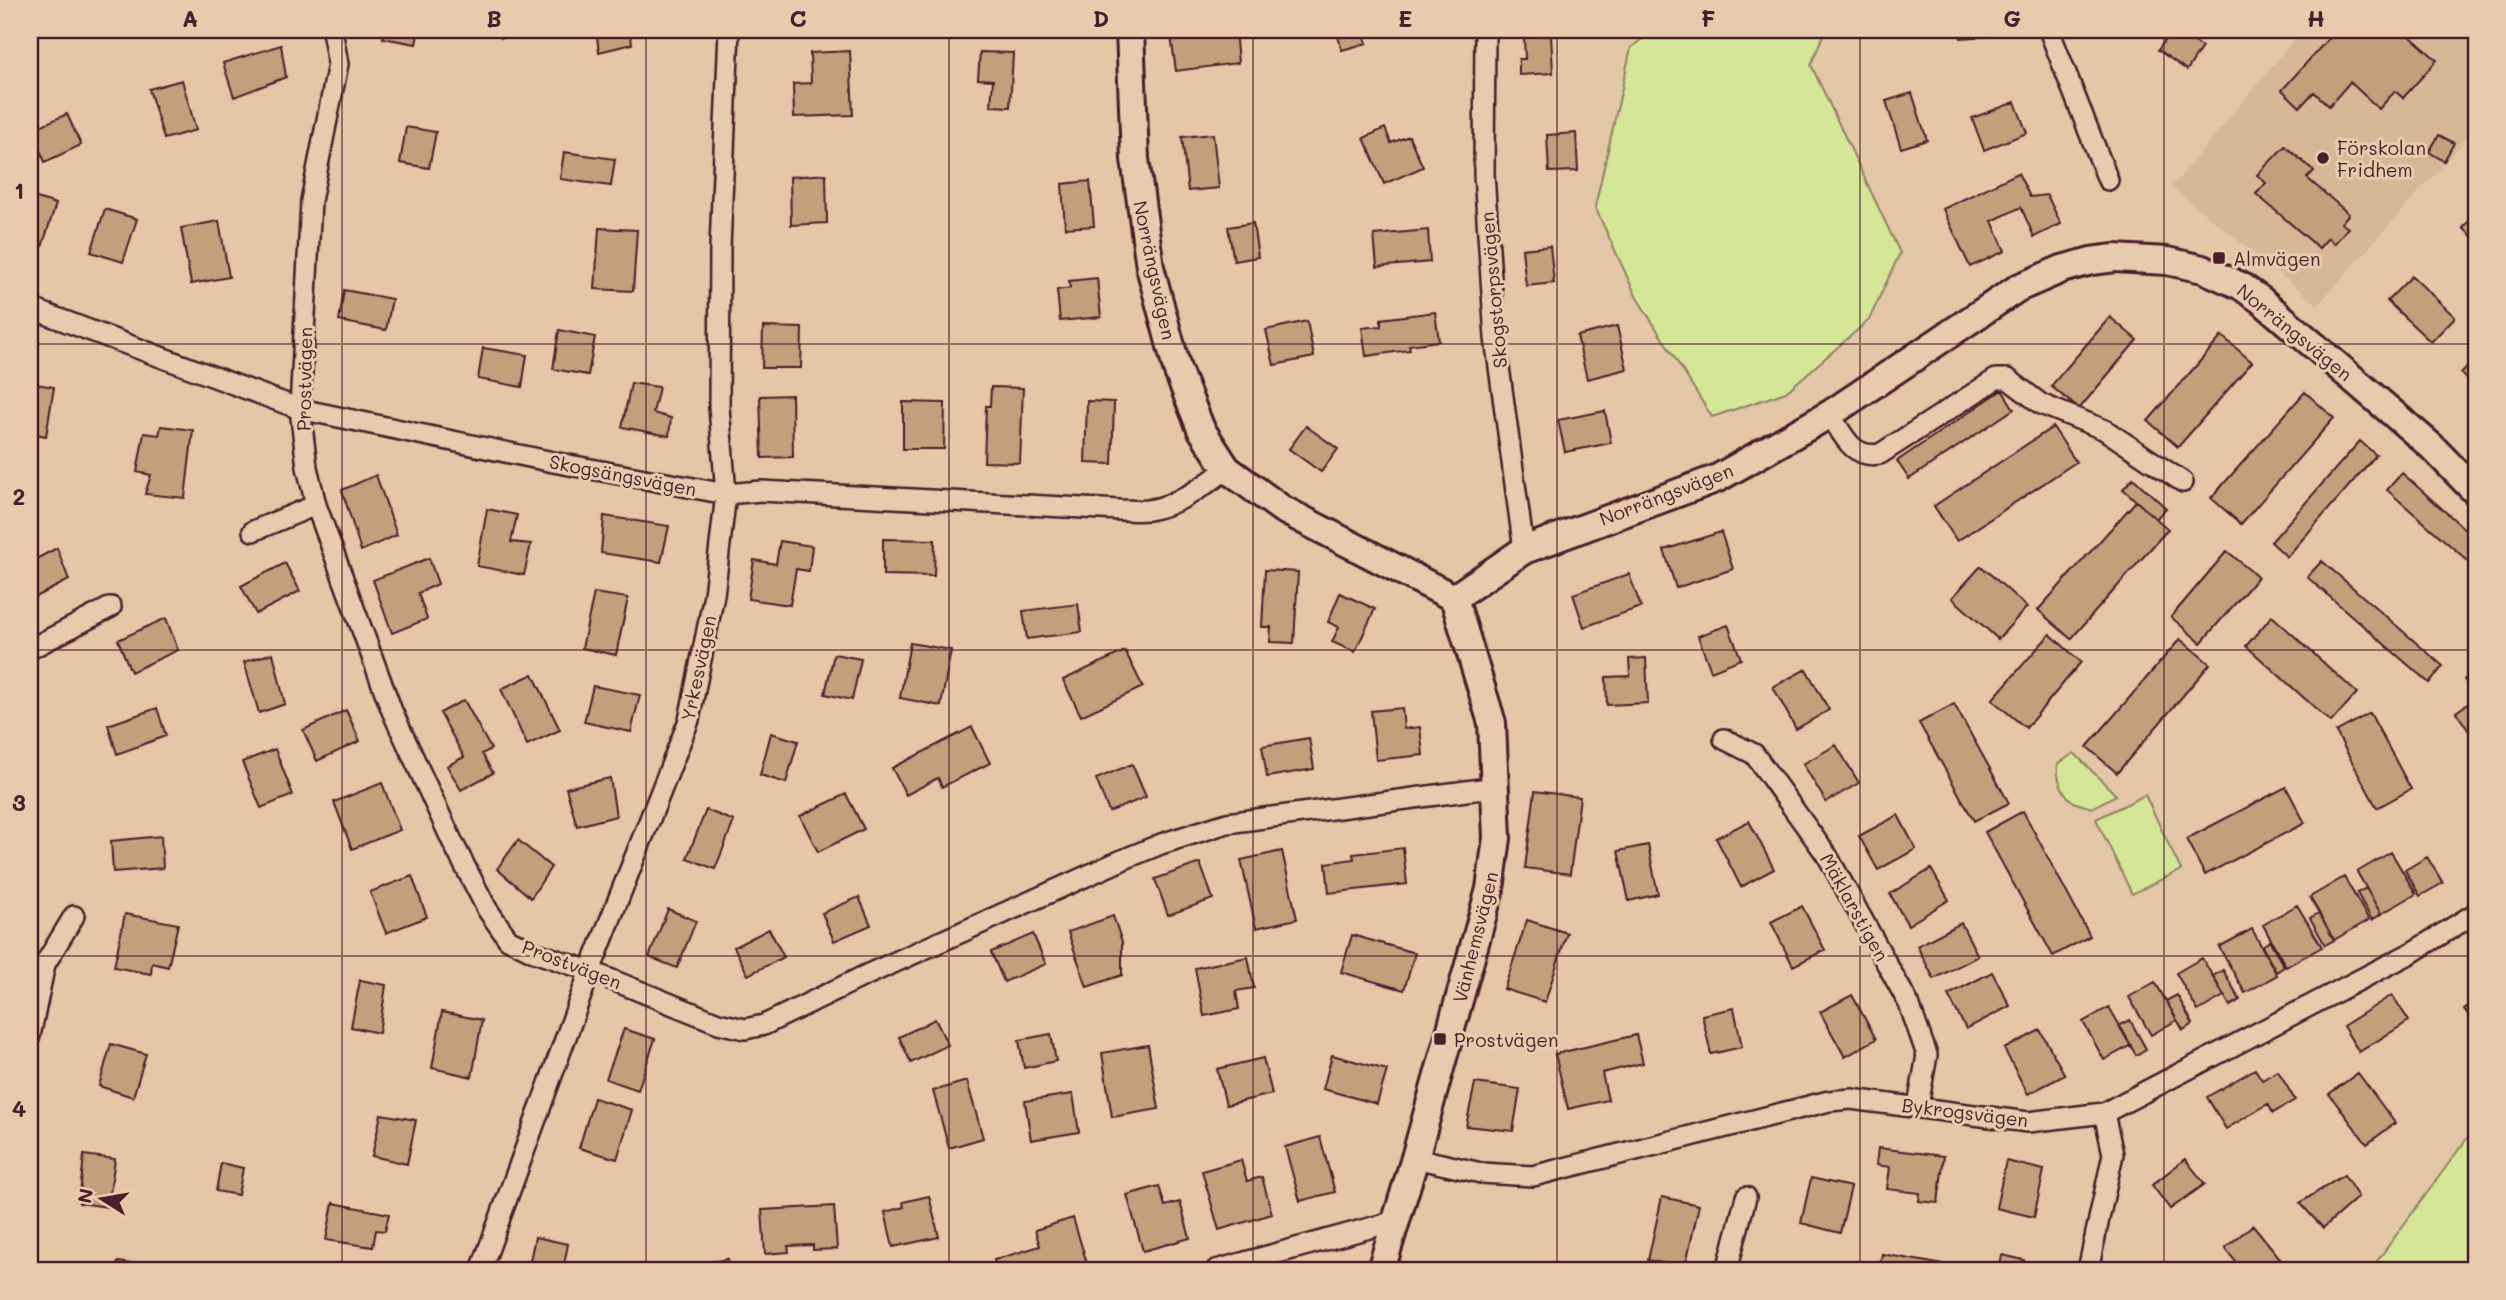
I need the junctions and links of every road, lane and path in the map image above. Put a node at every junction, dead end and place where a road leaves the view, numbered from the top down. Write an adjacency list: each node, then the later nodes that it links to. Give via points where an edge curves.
1 (332, 30): 8 (street, Prostvägen, via 338,64 311,201)
2 (729, 30): 13 (street, Yrkesvägen, via 719,407)
3 (1130, 30): 10 (street, Norrängsvägen, via 1135,159 1156,290 1188,400)
4 (1485, 30): 16 (street, Skogstorpsvägen, via 1484,174 1495,338)
5 (2049, 30): 6 (street)
6 (2108, 180)
7 (30, 308): 8 (street, Skogsängsvägen)
8 (300, 409): 13 (street, Skogsängsvägen); 14 (street, Prostvägen)
9 (1830, 414): 11 (street, via 1860,454 1880,454 2002,377 2041,404 2105,430); 12 (street, Norrängsvägen, via 2018,288 2091,261 2167,261 2203,269 2261,300 2431,446); 16 (street, Norrängsvägen, via 1718,478)
10 (1227, 469): 13 (street, Skogsängsvägen, via 1199,489 1149,510 761,491); 17 (street, Norrängsvägen, via 1282,509)
11 (2183, 482)
12 (2476, 492)
13 (726, 494): 24 (street, Yrkesvägen, via 714,595 689,720)
14 (316, 505): 15 (street); 24 (street, Prostvägen, via 392,711 488,909 508,939)
15 (253, 531)
16 (1524, 550): 17 (street, Norrängsvägen)
17 (1454, 598): 21 (street, Vänhemsvägen, via 1492,723)
18 (111, 607): 19 (street)
19 (30, 649)
20 (1724, 739): 26 (street, Mäklarstigen, via 1754,754 1828,857 1909,1004 1927,1055)
21 (1496, 788): 24 (street, Prostvägen, via 1227,823 1161,844 764,1025 745,1029 718,1023); 28 (street, Vänhemsvägen, via 1497,838 1490,889)
22 (2476, 913): 27 (street, Bykrogsvägen, via 2411,953)
23 (74, 916): 25 (street, via 45,964)
24 (590, 971): 31 (street, Yrkesvägen)
25 (30, 1037)
26 (1918, 1106): 27 (street, Bykrogsvägen, via 2028,1122); 28 (street, Bykrogsvägen, via 1829,1101 1533,1176 1481,1173)
27 (2105, 1113): 35 (street, via 2113,1154)
28 (1415, 1158): 30 (street, Vänhemsvägen)
29 (1745, 1198): 34 (street)
30 (1395, 1221): 32 (street); 33 (street, Vänhemsvägen)
31 (481, 1270)
32 (1216, 1270)
33 (1381, 1270)
34 (1727, 1270)
35 (2088, 1270)

